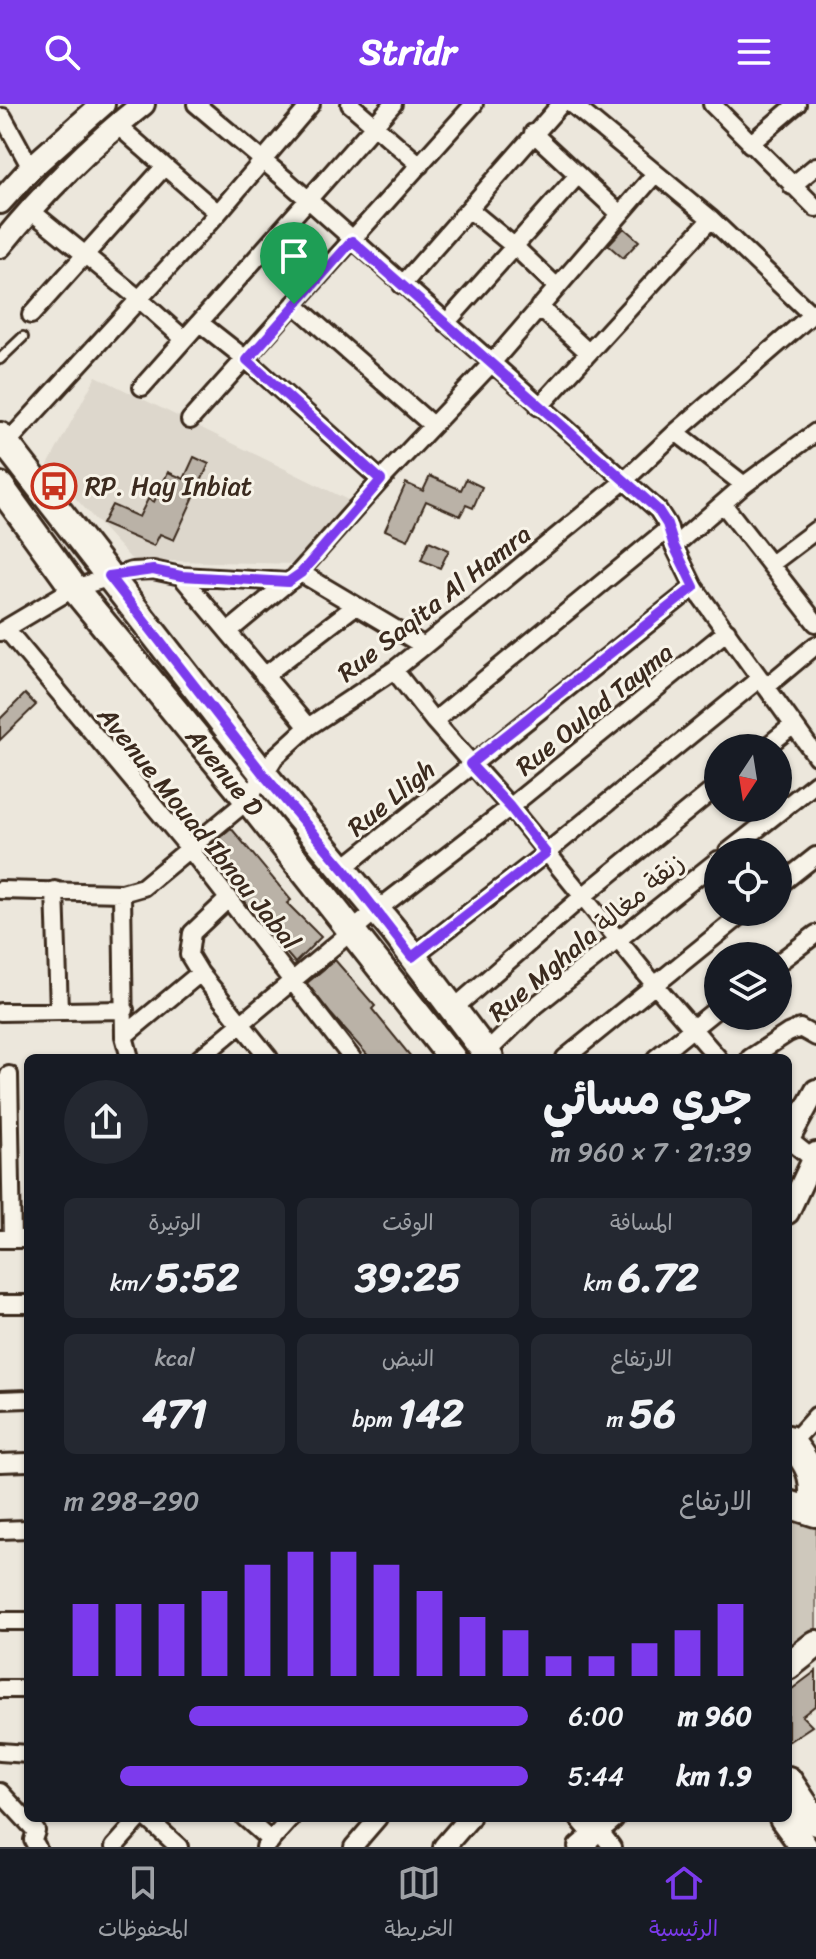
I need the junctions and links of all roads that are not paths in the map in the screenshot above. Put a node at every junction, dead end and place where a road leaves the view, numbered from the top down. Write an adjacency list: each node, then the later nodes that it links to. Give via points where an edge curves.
1 (103, 104): 21 (main road)
2 (143, 104): 14 (main road)
3 (196, 104): 17 (street)
4 (350, 104): 13 (street)
5 (393, 104): 13 (street)
6 (474, 104): 18 (street)
7 (561, 104): 15 (street)
8 (572, 104): 22 (street)
9 (712, 104): 16 (street)
10 (797, 104): 16 (street)
11 (304, 106): 17 (street)
12 (3, 117): 21 (street)
13 (374, 124): 18 (street); 25 (street)
14 (117, 125): 20 (street); 29 (main road)
15 (533, 133): 23 (street); 28 (street)
16 (750, 144): 24 (street)
17 (263, 161): 25 (street); 30 (street)
18 (420, 165): 33 (street)
19 (816, 166): 24 (street)
20 (164, 167): 30 (street); 36 (street)
21 (31, 168): 26 (main road)
22 (655, 174): 31 (street); 32 (street)
23 (578, 175): 31 (street); 35 (street)
24 (792, 186): 27 (street)
25 (307, 199): 33 (street); 44 (street)
26 (0, 202)
27 (816, 208)
28 (469, 209): 35 (street); 37 (street)
29 (30, 210): 34 (main road); 36 (street)
30 (218, 213): 39 (street)
31 (620, 214): 38 (street)
32 (711, 219): 42 (street); 48 (street)
33 (352, 241): 37 (street); 40 (street)
34 (0, 246)
35 (515, 247): 38 (street); 45 (street)
36 (85, 256): 39 (street); 43 (street)
37 (402, 285): 45 (street)
38 (556, 286): 41 (street)
39 (138, 298): 47 (street); 58 (street)
40 (294, 304): 50 (street); 55 (street)
41 (539, 307): 48 (street); 51 (street)
42 (814, 313): 56 (street, Rue Saqita Al Hamra)
43 (31, 315)
44 (200, 323): 47 (street); 50 (street)
45 (446, 323): 51 (street)
46 (23, 337): 49 (lane)
47 (184, 339): 52 (street)
48 (588, 352): 53 (street)
49 (0, 359)
50 (247, 360): 54 (street); 59 (street)
51 (491, 364): 53 (street); 55 (street)
52 (142, 387)
53 (539, 407): 60 (street)
54 (190, 420)
55 (432, 425): 59 (street)
56 (676, 432): 60 (street, Rue Saqita Al Hamra); 61 (street)
57 (816, 432): 61 (street)
58 (3, 440): 68 (main road, Avenue D)
59 (381, 480): 70 (street)
60 (624, 481): 64 (street, via 658,510); 79 (street, Rue Saqita Al Hamra)
61 (744, 485): 63 (street)
62 (0, 486): 72 (main road, Avenue D)
63 (723, 504): 66 (street); 67 (street)
64 (669, 528): 66 (street); 83 (street)
65 (816, 530): 67 (street)
66 (674, 546): 71 (street)
67 (771, 564): 74 (street)
68 (109, 576): 69 (street, via 153,570); 72 (street); 89 (main road, Avenue D)
69 (181, 576): 70 (street); 77 (street)
70 (295, 578): 73 (street); 77 (street)
71 (694, 587): 76 (street); 88 (street, Rue Lligh)
72 (74, 588): 75 (street); 92 (main road, Avenue D)
73 (354, 607): 79 (street); 81 (street)
74 (816, 623)
75 (3, 631): 95 (street, Avenue Mouad Ibnou Jabal)
76 (727, 631): 82 (street); 93 (street, Rue Oulad Tayma)
77 (228, 632): 81 (street)
78 (816, 645): 82 (street)
79 (424, 646): 80 (street, Rue Saqita Al Hamra)
80 (394, 670): 83 (street); 85 (street, Rue Saqita Al Hamra)
81 (264, 676): 85 (street)
82 (763, 682): 84 (street); 96 (street)
83 (434, 721): 88 (street)
84 (792, 726): 86 (street); 87 (street)
85 (308, 727): 89 (street, Rue Saqita Al Hamra, via 275,757)
86 (782, 734)
87 (816, 756)
88 (470, 764): 93 (street); 98 (street, Rue Lligh)
89 (264, 775): 92 (street, Rue Saqita Al Hamra); 98 (main road, Avenue D)
90 (816, 783): 94 (street)
91 (704, 797): 104 (street)
92 (248, 800): 95 (street, Rue Saqita Al Hamra); 108 (main road, Avenue D)
93 (510, 807): 96 (street); 106 (street, Rue Oulad Tayma)
94 (746, 838)
95 (189, 848): 103 (street, Rue Saqita Al Hamra, via 143,887); 105 (street, Avenue Mouad Ibnou Jabal)
96 (546, 853): 104 (street); 112 (street)
97 (816, 856): 100 (street)
98 (343, 868): 106 (main road, Avenue D)
99 (704, 871): 110 (street, Rue Mghala زنقة مغالة)
100 (792, 875)
101 (0, 890): 102 (street)
102 (55, 890): 103 (street); 117 (street)
103 (122, 893): 118 (street)
104 (582, 897): 110 (street); 116 (street)
105 (228, 899): 113 (street, via 190,939 189,955); 114 (street, Avenue Mouad Ibnou Jabal)
106 (377, 910): 108 (street, Rue Oulad Tayma); 112 (main road, Avenue D)
107 (727, 926): 115 (street)
108 (352, 932): 114 (street, Rue Oulad Tayma); 129 (main road, Avenue D)
109 (816, 934): 111 (street)
110 (618, 938): 115 (street); 131 (street, Rue Mghala زنقة مغالة, via 530,1010)
111 (792, 952)
112 (412, 957): 116 (main road, Avenue D)
113 (200, 973): 121 (street); 123 (street)
114 (291, 981): 121 (street, Rue Oulad Tayma); 128 (street, Avenue Mouad Ibnou Jabal)
115 (654, 984): 122 (street); 132 (street)
116 (453, 1009): 130 (main road, Avenue D)
117 (59, 1010): 118 (street); 119 (street)
118 (125, 1010): 123 (street)
119 (0, 1012)
120 (704, 1019): 122 (street)
121 (241, 1022): 126 (street, Rue Oulad Tayma); 127 (street)
122 (692, 1028): 133 (street); 134 (street)
123 (124, 1036): 125 (street)
124 (816, 1037): 135 (street, via 800,1028)
125 (129, 1054)
126 (205, 1054)
127 (266, 1054)
128 (349, 1054)
129 (449, 1054)
130 (487, 1054)
131 (490, 1054)
132 (570, 1054)
133 (661, 1054)
134 (715, 1054)
135 (756, 1054)
136 (4, 1075): 139 (street)
137 (816, 1090): 138 (street)
138 (792, 1133)
139 (5, 1141): 143 (street)
140 (792, 1142): 141 (street)
141 (814, 1156): 142 (street)
142 (792, 1204)
143 (6, 1207): 144 (street)
144 (13, 1239)
145 (0, 1304): 146 (street)
146 (24, 1304)
147 (24, 1399): 148 (street)
148 (0, 1400)
149 (816, 1416): 150 (street)
150 (792, 1440)
151 (792, 1447): 154 (main road, via 813,1476 815,1491)
152 (24, 1462): 153 (street)
153 (0, 1463)
154 (805, 1509)
155 (24, 1529): 156 (street)
156 (0, 1530)
157 (0, 1621): 158 (street)
158 (24, 1621)
159 (816, 1644): 160 (main road)
160 (792, 1663)
161 (0, 1689): 162 (street)
162 (24, 1689)
163 (0, 1752): 164 (street)
164 (24, 1754)
165 (792, 1786): 174 (main road)
166 (0, 1792): 176 (street)
167 (136, 1822): 178 (street)
168 (151, 1822): 179 (street)
169 (249, 1822): 177 (street)
170 (287, 1822): 177 (street)
171 (375, 1822): 180 (street)
172 (466, 1822): 181 (street)
173 (786, 1822): 183 (main road)
174 (816, 1822)
175 (594, 1835): 182 (street)
176 (36, 1839)
177 (268, 1844)
178 (114, 1847)
179 (179, 1847)
180 (353, 1847)
181 (444, 1847)
182 (612, 1847)
183 (804, 1847)

